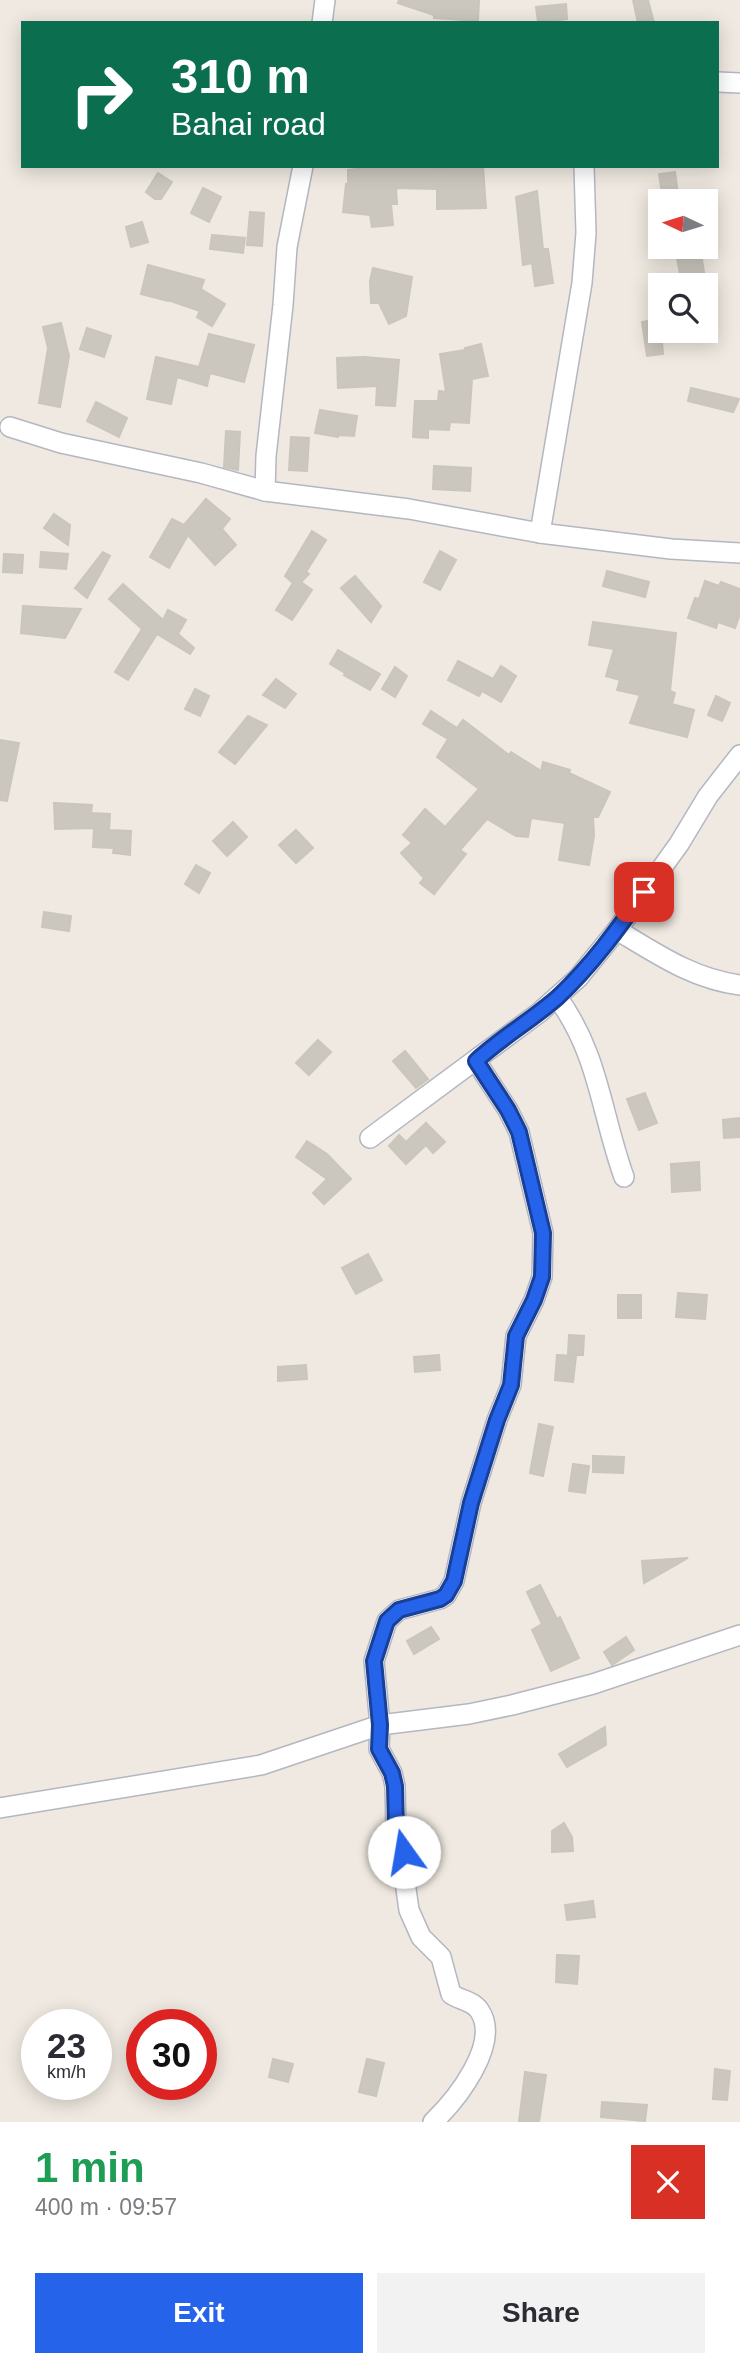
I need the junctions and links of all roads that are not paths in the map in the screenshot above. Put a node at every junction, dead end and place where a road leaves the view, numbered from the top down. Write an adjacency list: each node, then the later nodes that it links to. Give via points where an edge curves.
1 (325, 0): 2 (street)
2 (322, 21)
3 (719, 82): 4 (street)
4 (740, 83)
5 (303, 168): 8 (street, via 287,247)
6 (584, 168): 9 (street, via 582,283)
7 (9, 427): 8 (street)
8 (265, 491): 9 (street, via 409,509)
9 (540, 533): 10 (street)
10 (740, 553)
11 (740, 755): 12 (street)
12 (617, 930): 13 (street, via 704,978); 14 (street)
13 (740, 985)
14 (557, 997): 15 (street); 17 (street, via 574,1020 595,1071)
15 (476, 1061): 16 (street); 19 (street, via 519,1132 543,1233 542,1277 516,1336 511,1385 471,1503 454,1581 440,1599 399,1610 387,1621 378,1643 374,1677)
16 (370, 1138)
17 (624, 1177)
18 (740, 1635): 19 (street, via 593,1684 512,1705)
19 (380, 1725): 20 (street, via 261,1765); 21 (street, via 379,1749 395,1786 396,1829 407,1859 406,1889 414,1925 441,1957 451,1994 478,2008 484,2018 482,2049 475,2068)
20 (0, 1808)
21 (433, 2122)

